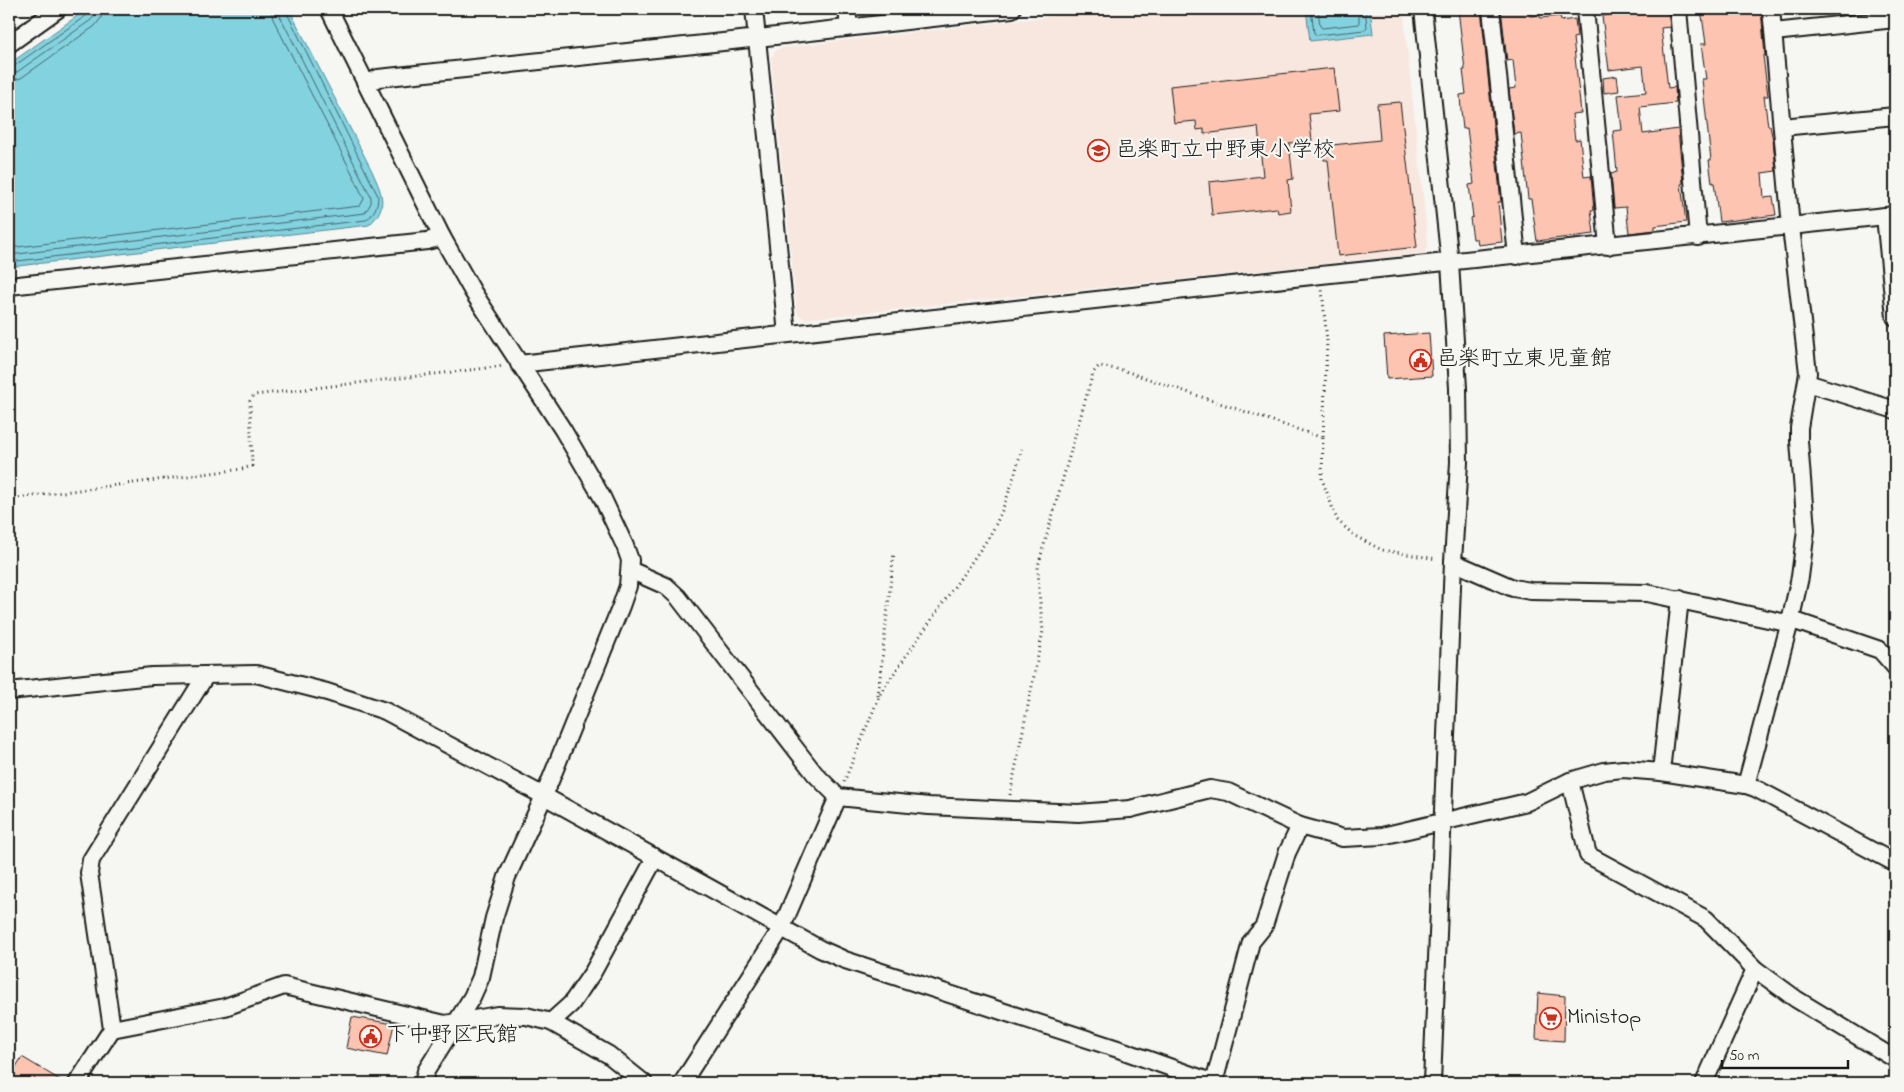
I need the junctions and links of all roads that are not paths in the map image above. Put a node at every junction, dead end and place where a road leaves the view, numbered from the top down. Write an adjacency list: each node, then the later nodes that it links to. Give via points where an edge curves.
1 (58, 9): 16 (street)
2 (329, 9): 17 (street)
3 (754, 9): 15 (street)
4 (847, 9): 13 (street)
5 (1012, 9): 11 (street)
6 (1423, 9): 26 (street)
7 (1491, 9): 25 (street)
8 (1585, 9): 24 (street)
9 (1678, 9): 23 (street)
10 (1771, 9): 14 (street)
11 (940, 13): 13 (street)
12 (1895, 19): 14 (street)
13 (849, 27): 15 (street)
14 (1774, 32): 19 (street)
15 (757, 38): 17 (street, via 378,78); 29 (street)
16 (9, 44)
17 (367, 84): 22 (street)
18 (1895, 116): 19 (street)
19 (1782, 127): 21 (street)
20 (1890, 216): 21 (street); 28 (street)
21 (1791, 226): 23 (street); 31 (street)
22 (442, 237): 27 (street); 30 (street)
23 (1698, 237): 24 (street)
24 (1608, 246): 25 (street)
25 (1516, 256): 26 (street)
26 (1450, 263): 29 (street); 33 (street, via 1459,462)
27 (9, 286)
28 (1895, 318)
29 (788, 334): 30 (street)
30 (519, 364): 34 (street, via 602,497 626,546)
31 (1807, 383): 32 (street); 36 (street, via 1799,428 1806,530)
32 (1895, 410)
33 (1453, 562): 35 (street, via 1513,588 1647,593); 45 (street)
34 (630, 570): 43 (street, via 621,606); 44 (street, via 666,586 678,597 815,774)
35 (1680, 599): 36 (street); 40 (street)
36 (1790, 622): 37 (street, via 1880,650); 42 (street)
37 (1895, 667)
38 (206, 675): 39 (street, via 152,676); 43 (street, via 256,674 385,711); 53 (street, via 91,860 89,873)
39 (9, 691)
40 (1661, 772): 41 (street, via 1623,769); 42 (street)
41 (1570, 780): 45 (street, via 1527,802); 50 (street, via 1588,855 1706,919)
42 (1746, 785): 48 (street)
43 (544, 796): 47 (street); 51 (street, via 507,877 480,977)
44 (838, 797): 46 (street, via 929,806 1078,813 1130,809 1210,789 1228,792); 49 (street)
45 (1442, 821): 46 (street, via 1382,836 1343,838); 60 (street)
46 (1300, 826): 59 (street, via 1286,852 1264,926 1251,942)
47 (654, 858): 49 (street); 52 (street, via 593,972 571,1004)
48 (1895, 863)
49 (781, 929): 58 (street); 59 (street, via 845,960)
50 (1755, 969): 54 (street, via 1796,999); 61 (street)
51 (457, 1021): 52 (street, via 498,1015 526,1016); 53 (street, via 445,1024 284,986 225,1007); 56 (street, via 426,1071)
52 (551, 1022): 57 (street, via 609,1055)
53 (112, 1029): 55 (street)
54 (1895, 1058)
55 (77, 1083)
56 (423, 1083)
57 (644, 1083)
58 (682, 1083)
59 (1214, 1083)
60 (1432, 1083)
61 (1704, 1083)

